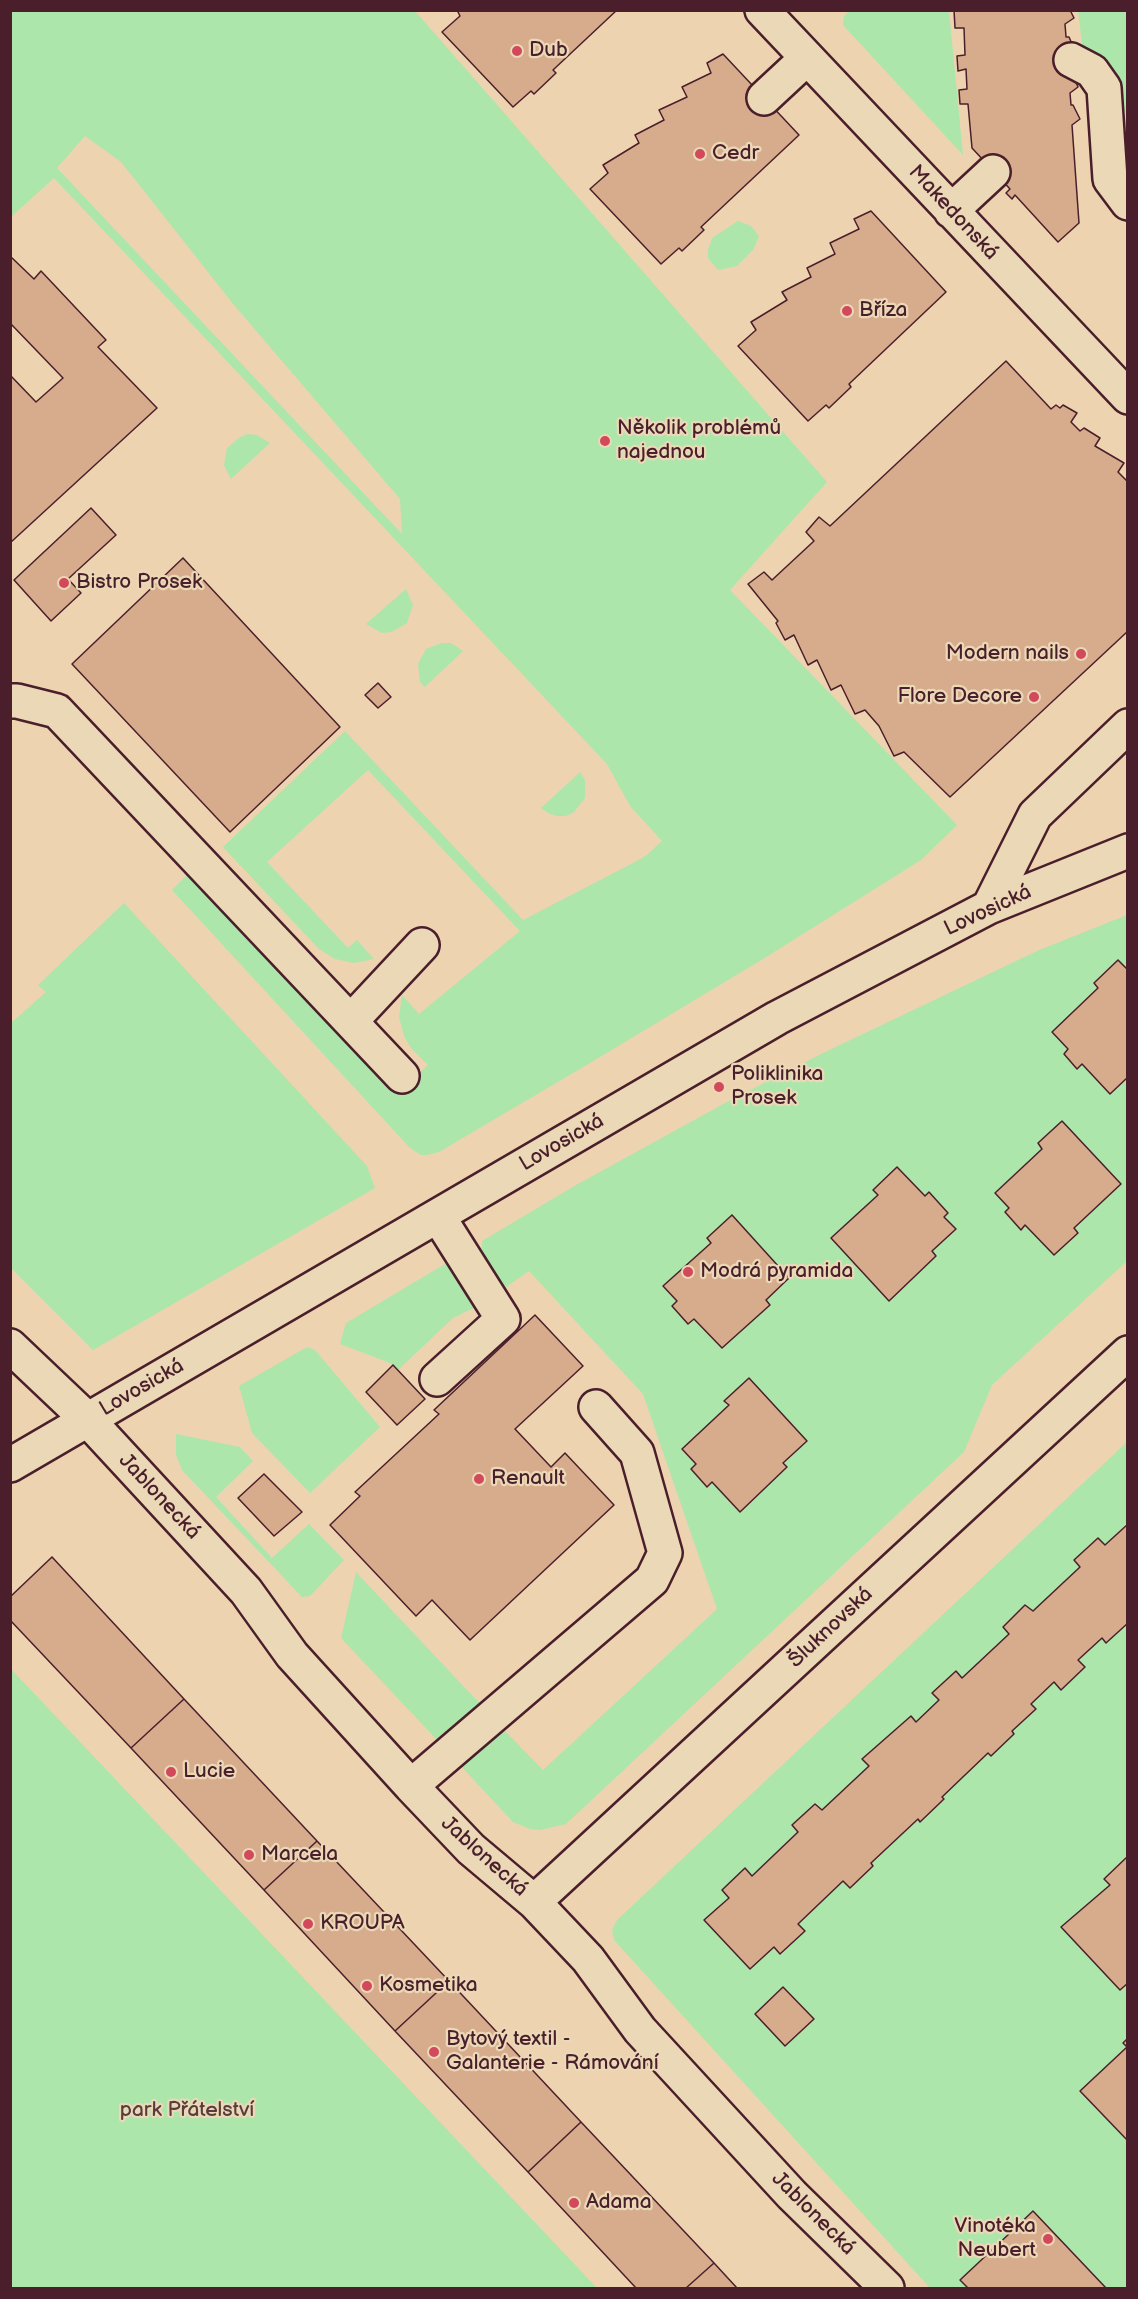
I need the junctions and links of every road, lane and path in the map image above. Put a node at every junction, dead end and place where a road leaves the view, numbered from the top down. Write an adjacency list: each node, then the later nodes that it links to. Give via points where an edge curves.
1 (780, 16): 2 (street, Makedonská)
2 (807, 58): 4 (street); 7 (street, Makedonská)
3 (1071, 60): 6 (street, via 1092,71 1104,88 1110,179)
4 (764, 98)
5 (993, 172): 7 (street)
6 (1128, 203)
7 (951, 211): 8 (street, Makedonská)
8 (1123, 382)
9 (10, 701): 14 (street, via 57,711)
10 (1128, 726): 12 (street, via 1035,815)
11 (1128, 851): 12 (street, Lovosická)
12 (989, 907): 16 (street, Lovosická, via 777,1018)
13 (423, 945): 14 (street)
14 (351, 1021): 15 (street)
15 (402, 1076)
16 (438, 1216): 19 (street, via 504,1319); 21 (street, Lovosická)
17 (10, 1346): 21 (street, Jablonecká)
18 (1128, 1353): 24 (street, Šluknovská)
19 (437, 1379)
20 (596, 1407): 23 (street, via 637,1453 665,1553 652,1580)
21 (88, 1420): 22 (street, Lovosická); 23 (street, Jablonecká, via 246,1591 292,1654)
22 (10, 1464)
23 (411, 1786): 24 (street, Jablonecká, via 471,1850)
24 (534, 1902): 25 (street, Jablonecká, via 588,1959 640,2030 792,2195)
25 (887, 2289)

